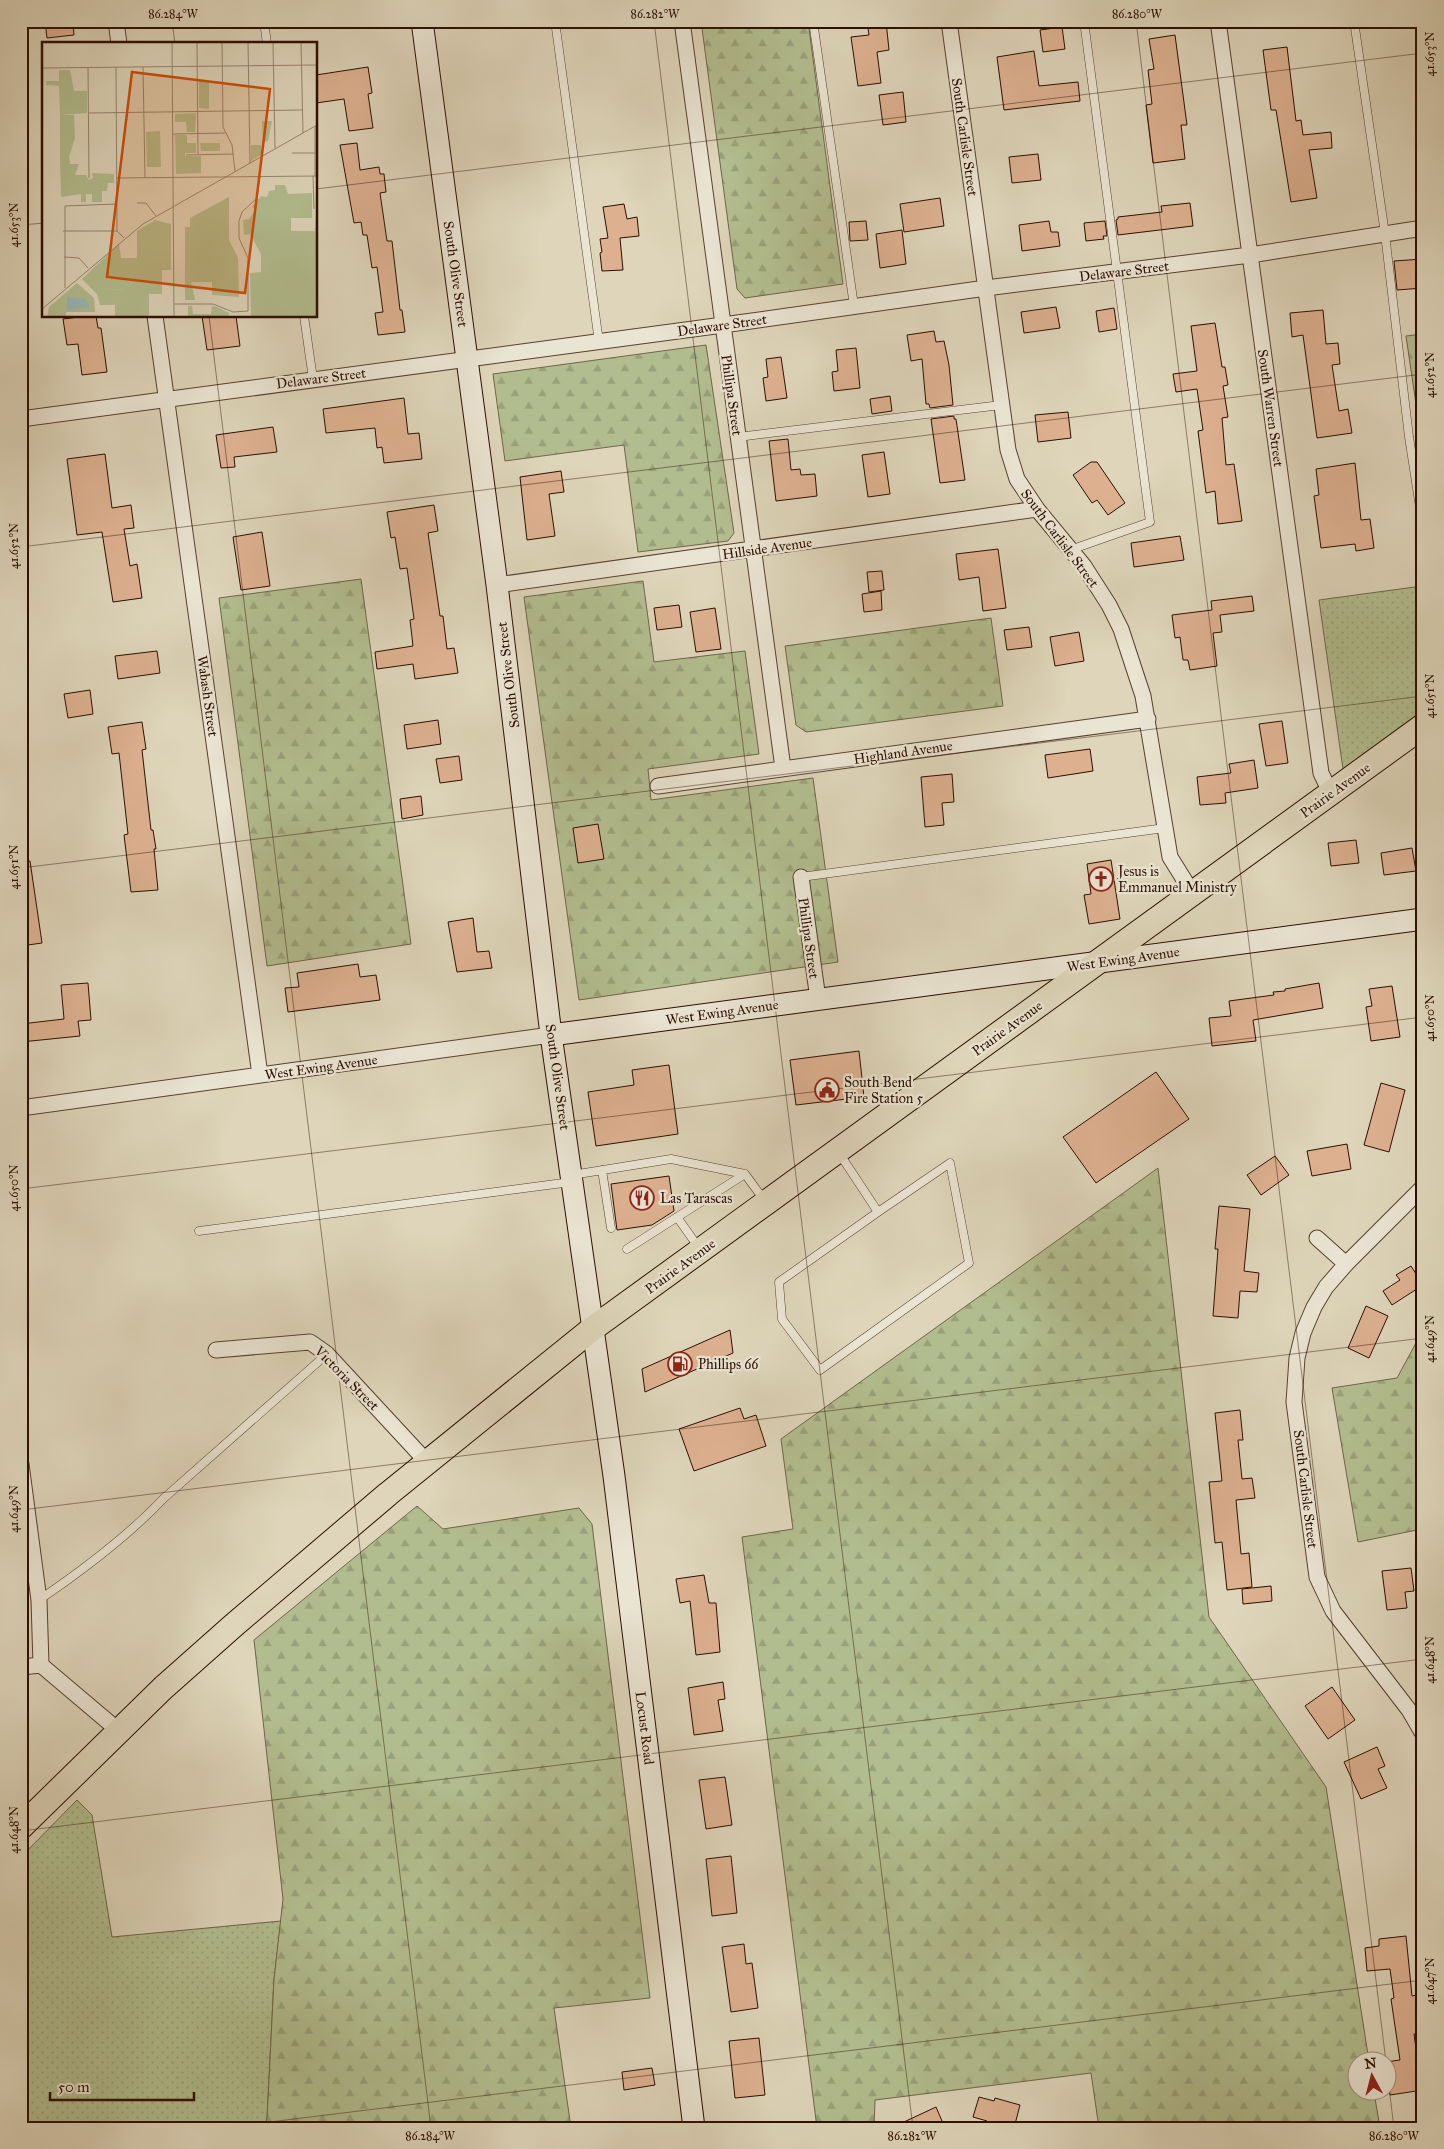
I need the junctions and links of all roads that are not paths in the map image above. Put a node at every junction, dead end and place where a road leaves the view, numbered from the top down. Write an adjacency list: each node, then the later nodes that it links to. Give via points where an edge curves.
1 (116, 21): 11 (street)
2 (264, 21): 12 (lane)
3 (422, 21): 23 (street, South Olive Street)
4 (555, 21): 22 (lane)
5 (682, 21): 21 (street, Phillipa Street)
6 (813, 21): 18 (lane)
7 (949, 21): 17 (street, South Carlisle Street)
8 (1084, 21): 16 (lane)
9 (1218, 21): 15 (street, South Warren Street)
10 (1354, 21): 14 (lane)
11 (119, 42)
12 (267, 42)
13 (1423, 228): 14 (street, Delaware Street)
14 (1385, 234): 15 (street, Delaware Street); 30 (lane)
15 (1250, 255): 16 (street, Delaware Street); 38 (street, South Warren Street, via 1321,773)
16 (1118, 271): 17 (street, Delaware Street); 32 (lane, via 1150,522)
17 (986, 288): 18 (street, Delaware Street); 26 (street, South Carlisle Street)
18 (854, 306): 21 (street, Delaware Street)
19 (155, 318): 25 (street, Wabash Street)
20 (304, 318): 24 (lane)
21 (723, 326): 22 (street, Delaware Street); 28 (street, Phillipa Street)
22 (598, 342): 23 (street, Delaware Street)
23 (467, 360): 24 (street, Delaware Street); 33 (street, South Olive Street)
24 (313, 379): 25 (street, Delaware Street)
25 (167, 399): 27 (street, Delaware Street); 46 (street, Wabash Street)
26 (1001, 405): 28 (lane); 29 (street, South Carlisle Street, via 1008,450 1017,479)
27 (21, 419)
28 (738, 437): 31 (street, Phillipa Street)
29 (1037, 510): 31 (street, Hillside Avenue); 32 (street, South Carlisle Street)
30 (1423, 527)
31 (754, 550): 33 (street, Hillside Avenue); 36 (street, Phillipa Street)
32 (1070, 550): 34 (street, South Carlisle Street, via 1084,566 1120,629 1144,696)
33 (497, 585): 45 (street, South Olive Street)
34 (1148, 719): 36 (street, Highland Avenue); 39 (street, South Carlisle Street)
35 (1423, 726): 38 (main road, Prairie Avenue)
36 (783, 768): 37 (street, Highland Avenue)
37 (658, 786)
38 (1331, 794): 41 (main road, Prairie Avenue)
39 (1165, 828): 40 (lane); 41 (street, South Carlisle Street, via 1170,857)
40 (801, 877): 44 (street, Phillipa Street)
41 (1193, 894): 43 (main road, Prairie Avenue)
42 (1423, 920): 43 (street, West Ewing Avenue)
43 (1098, 962): 44 (street, West Ewing Avenue); 48 (main road, Prairie Avenue)
44 (818, 999): 45 (street, West Ewing Avenue)
45 (551, 1035): 46 (street, West Ewing Avenue); 51 (street, South Olive Street)
46 (260, 1075): 47 (street, West Ewing Avenue)
47 (21, 1108)
48 (838, 1152): 53 (main road, Prairie Avenue); 54 (lane)
49 (602, 1170): 50 (lane, via 671,1159); 51 (lane); 56 (lane)
50 (745, 1174): 53 (lane); 55 (lane)
51 (572, 1178): 57 (lane); 62 (street, South Olive Street)
52 (1423, 1186): 61 (street, South Carlisle Street)
53 (766, 1203): 60 (main road, Prairie Avenue)
54 (878, 1212): 54 (lane, via 950,1163 969,1263 820,1370 782,1319 778,1282)
55 (677, 1217): 59 (lane); 60 (lane)
56 (611, 1228)
57 (199, 1231)
58 (1317, 1238): 61 (street)
59 (627, 1249)
60 (701, 1250): 62 (main road, Prairie Avenue)
61 (1346, 1264): 71 (street, South Carlisle Street, via 1314,1307 1303,1333 1296,1365 1294,1402 1318,1577 1333,1611 1409,1710)
62 (592, 1330): 65 (main road, Prairie Avenue); 73 (street, Locust Road, via 614,1476)
63 (216, 1350): 64 (street, Victoria Street, via 310,1342)
64 (326, 1354): 65 (street, Victoria Street); 67 (lane, via 143,1520 87,1567)
65 (427, 1462): 70 (main road, Prairie Avenue, via 234,1625)
66 (21, 1464): 67 (street)
67 (39, 1600): 68 (street)
68 (42, 1665): 69 (street); 70 (street)
69 (21, 1667)
70 (119, 1731): 72 (main road, Prairie Avenue)
71 (1423, 1734)
72 (21, 1828)
73 (694, 2128)

